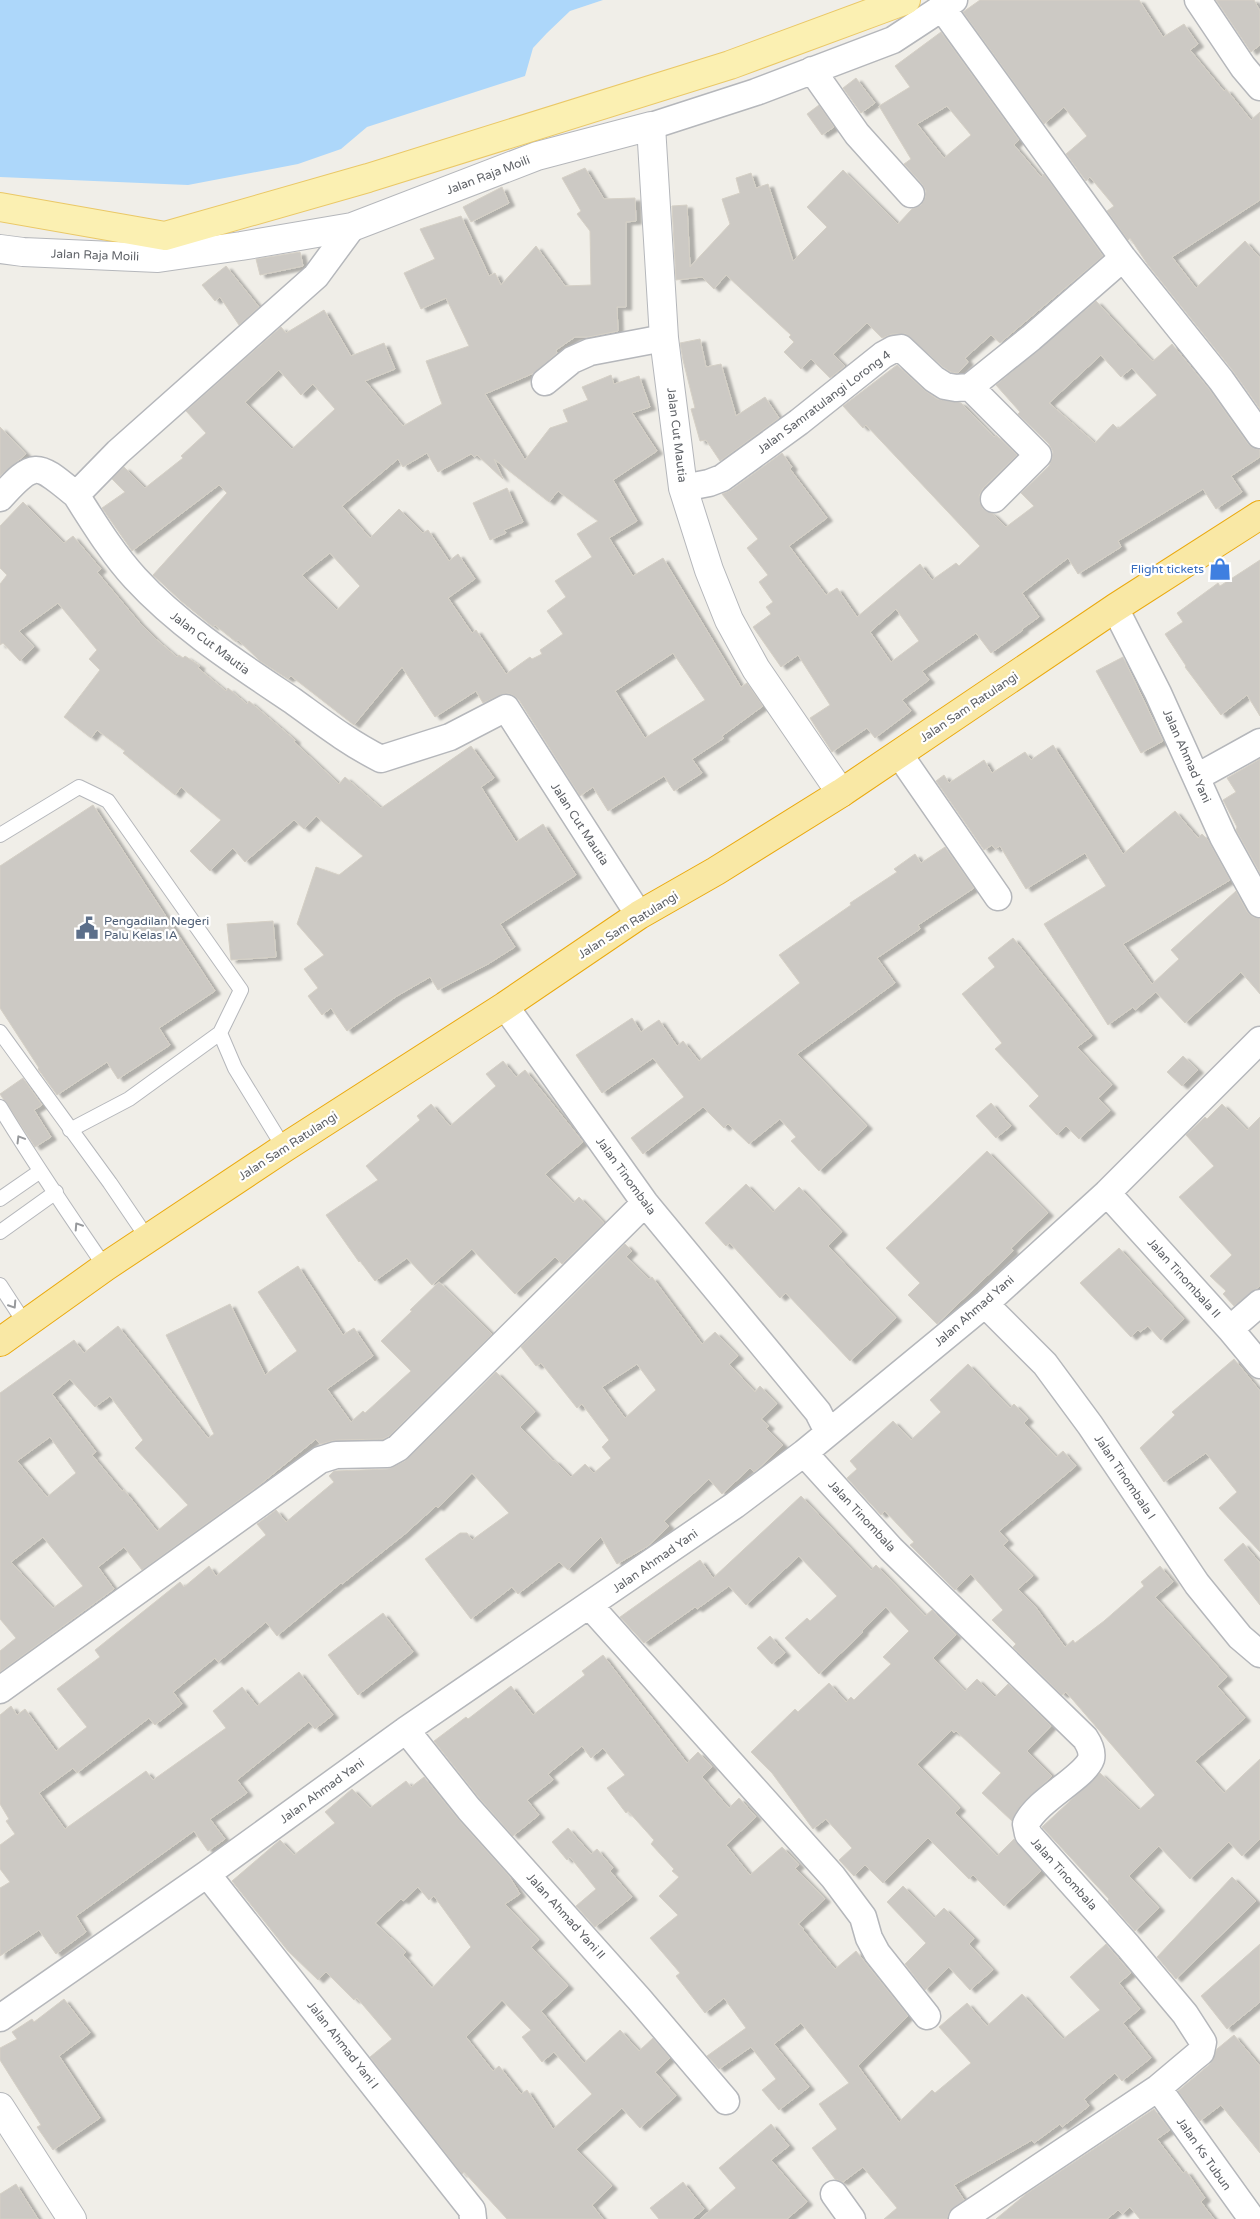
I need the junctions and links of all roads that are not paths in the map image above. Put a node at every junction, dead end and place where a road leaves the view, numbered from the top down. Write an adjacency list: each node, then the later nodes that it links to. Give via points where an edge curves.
1 (906, 0): 8 (main road, via 730,65 368,178 165,236)
2 (1198, 0): 5 (street)
3 (948, 4): 4 (street, Jalan Raja Moili, via 893,40); 11 (street)
4 (812, 70): 6 (street, Jalan Raja Moili); 7 (street, via 857,134)
5 (1260, 87)
6 (651, 126): 9 (street, Jalan Raja Moili, via 537,156); 12 (street, Jalan Cut Mautia)
7 (911, 194)
8 (0, 207)
9 (352, 226): 10 (street, Jalan Raja Moili, via 158,258); 17 (street, via 316,276 118,452)
10 (0, 249)
11 (1123, 258): 14 (street); 15 (street)
12 (664, 338): 13 (street, via 590,352 572,360); 16 (street, Jalan Cut Mautia)
13 (545, 382)
14 (970, 387): 16 (street, Jalan Samratulangi Lorong 4, via 945,386 901,348 894,349 722,478); 19 (street, via 1038,455)
15 (1260, 435)
16 (684, 488): 25 (street, Jalan Cut Mautia, via 709,570 729,620 756,669)
17 (76, 495): 18 (street, via 48,472 38,470 27,471 20,476); 29 (street, Jalan Cut Mautia, via 110,548 165,609 353,745 381,759 450,737 506,708)
18 (0, 498)
19 (994, 499)
20 (1260, 515): 21 (highway, Jalan Sam Ratulangi)
21 (1115, 608): 23 (highway, Jalan Sam Ratulangi); 24 (street, Jalan Ahmad Yani)
22 (1260, 742): 24 (street)
23 (899, 754): 25 (highway, Jalan Sam Ratulangi); 27 (street)
24 (1197, 776): 28 (street, Jalan Ahmad Yani, via 1222,836)
25 (841, 793): 29 (highway, Jalan Sam Ratulangi, via 716,872)
26 (0, 835): 32 (lane, via 79,787 108,801 241,990)
27 (998, 897)
28 (1260, 904)
29 (639, 915): 30 (highway, Jalan Sam Ratulangi)
30 (505, 1006): 36 (highway, Jalan Sam Ratulangi); 41 (street, Jalan Tinombala)
31 (0, 1032): 35 (lane)
32 (220, 1033): 35 (lane, via 129,1099); 36 (lane, via 235,1068)
33 (1260, 1040): 39 (street, Jalan Ahmad Yani)
34 (0, 1107): 37 (lane, one-way to 34)
35 (70, 1130): 43 (lane)
36 (284, 1148): 43 (highway, Jalan Sam Ratulangi)
37 (39, 1172): 38 (lane); 40 (lane)
38 (56, 1192): 42 (lane); 44 (lane, one-way to 38)
39 (1107, 1193): 46 (street, Jalan Ahmad Yani); 49 (street, Jalan Tinombala II)
40 (0, 1199)
41 (645, 1203): 52 (street, Jalan Tinombala, via 818,1412 825,1426); 56 (street, via 398,1448 387,1454 336,1454 320,1460)
42 (0, 1232)
43 (148, 1239): 44 (highway, Jalan Sam Ratulangi)
44 (105, 1267): 48 (highway, Jalan Sam Ratulangi)
45 (0, 1285): 48 (lane, one-way to 48)
46 (985, 1304): 52 (street, Jalan Ahmad Yani); 55 (street, Jalan Tinombala I, via 1045,1364 1197,1584 1240,1637)
47 (1260, 1304): 49 (street)
48 (26, 1325): 50 (highway, Jalan Sam Ratulangi)
49 (1230, 1329): 51 (street, Jalan Tinombala II)
50 (0, 1342)
51 (1260, 1365)
52 (825, 1435): 53 (street, Jalan Ahmad Yani)
53 (804, 1453): 54 (street, Jalan Ahmad Yani); 61 (street, Jalan Tinombala, via 891,1549 1090,1745 1092,1754 1088,1765 1032,1812 1026,1828 1031,1839 1128,1946 1186,2014 1202,2038 1201,2052)
54 (590, 1606): 57 (street, Jalan Ahmad Yani); 59 (street, via 833,1877 863,1917 877,1953)
55 (1260, 1654)
56 (0, 1690)
57 (406, 1730): 58 (street, Jalan Ahmad Yani); 62 (street, Jalan Ahmad Yani II, via 469,1809)
58 (207, 1874): 60 (street, Jalan Ahmad Yani); 66 (street, Jalan Ahmad Yani I, via 472,2210)
59 (927, 2016)
60 (0, 2018)
61 (1158, 2088): 68 (street, Jalan Tinombala); 69 (street, Jalan Ks Tubun)
62 (726, 2101)
63 (0, 2107): 65 (street)
64 (834, 2194): 67 (street)
65 (72, 2219)
66 (473, 2219)
67 (852, 2219)
68 (962, 2219)
69 (1252, 2219)

